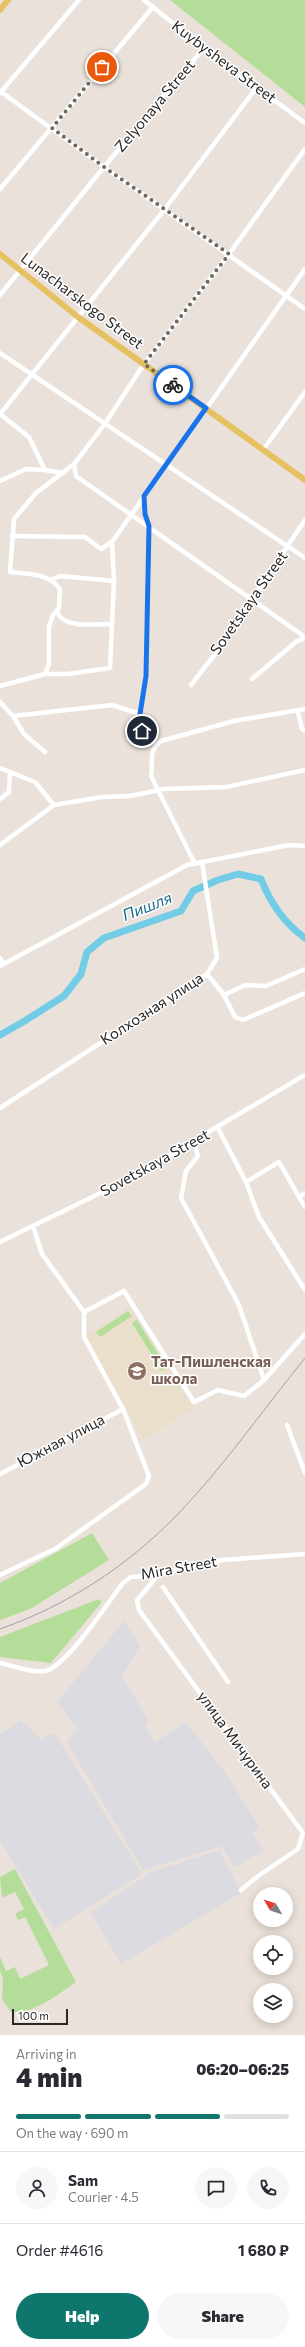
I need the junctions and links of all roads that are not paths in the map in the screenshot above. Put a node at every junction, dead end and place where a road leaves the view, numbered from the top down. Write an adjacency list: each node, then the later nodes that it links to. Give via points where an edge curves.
1 (8, 0): 5 (main road)
2 (79, 0): 8 (street)
3 (144, 0): 4 (street, Kuybysheva Street)
4 (153, 7): 6 (street, Kuybysheva Street); 10 (street)
5 (0, 10)
6 (204, 48): 7 (street, Kuybysheva Street); 12 (street, Zelyonaya Street)
7 (257, 87): 9 (street, Kuybysheva Street); 14 (street)
8 (0, 92): 10 (street)
9 (305, 123)
10 (52, 128): 12 (street); 13 (street)
11 (305, 149): 16 (street)
12 (104, 167): 14 (street); 18 (street, Zelyonaya Street)
13 (0, 189)
14 (164, 210): 16 (street); 22 (street)
15 (0, 254): 18 (main road, Lunacharskogo Street)
16 (229, 254): 20 (street); 24 (street)
17 (305, 269): 20 (street)
18 (19, 270): 19 (street, Zelyonaya Street); 22 (main road, Lunacharskogo Street)
19 (0, 295)
20 (285, 296): 21 (street); 27 (street)
21 (305, 309)
22 (78, 318): 24 (main road, Lunacharskogo Street); 25 (street)
23 (0, 354): 25 (street)
24 (144, 364): 27 (main road, Lunacharskogo Street); 29 (street)
25 (32, 374): 28 (street); 29 (street)
26 (305, 392): 30 (street)
27 (206, 408): 30 (main road, Lunacharskogo Street); 32 (street)
28 (0, 414): 33 (street, via 29,437)
29 (104, 425): 31 (street); 32 (street)
30 (263, 450): 35 (main road, Lunacharskogo Street)
31 (74, 464): 34 (street); 38 (street, via 76,476)
32 (168, 464): 37 (street); 43 (street)
33 (45, 470): 34 (street); 36 (street, via 26,469)
34 (63, 473): 41 (street, via 36,493 14,519)
35 (305, 480)
36 (0, 481)
37 (144, 496): 38 (street); 40 (street)
38 (131, 514): 40 (street); 42 (street)
39 (305, 520): 43 (street, Sovetskaya Street)
40 (149, 526): 47 (street); 58 (street, via 146,670)
41 (12, 536): 42 (street, via 84,537 101,549); 45 (street, via 10,572 36,575)
42 (112, 542): 46 (street)
43 (288, 546): 44 (street); 47 (street, Sovetskaya Street)
44 (305, 558)
45 (50, 580): 46 (street, via 61,576); 48 (street, via 60,589 60,608)
46 (114, 580): 49 (street)
47 (252, 600): 50 (street); 53 (street, Sovetskaya Street)
48 (57, 612): 49 (street, via 62,620 70,623); 51 (street, via 49,627 49,664)
49 (111, 624): 51 (street, via 110,668 68,674)
50 (305, 638): 52 (street, via 297,641)
51 (45, 674): 54 (street)
52 (252, 679)
53 (190, 685)
54 (0, 686)
55 (0, 702): 59 (street)
56 (305, 709): 57 (street)
57 (298, 712): 61 (street, via 302,729); 66 (street, via 234,721 160,741 155,744 151,755 151,776)
58 (140, 714): 59 (street, via 112,704); 60 (street)
59 (13, 716): 62 (street, via 24,734)
60 (142, 731)
61 (305, 731)
62 (45, 752)
63 (0, 768): 65 (street)
64 (305, 770): 66 (street, via 226,787)
65 (10, 772): 67 (street, via 9,792); 68 (street, via 35,782)
66 (158, 789): 68 (street, via 130,796 102,797); 72 (street)
67 (0, 799)
68 (54, 805): 69 (street)
69 (0, 846)
70 (305, 846): 71 (street, via 289,845)
71 (202, 862): 72 (street); 76 (street, Колхозная улица, via 217,958)
72 (195, 864): 74 (street, via 187,865)
73 (0, 958): 74 (street)
74 (2, 965)
75 (305, 969): 78 (street, via 266,986 245,985)
76 (207, 974): 78 (street); 80 (street, Колхозная улица)
77 (305, 993): 78 (street, Колхозная улица, via 243,1020 235,1016)
78 (224, 995)
79 (305, 1075): 81 (street, Sovetskaya Street)
80 (0, 1108)
81 (218, 1128): 82 (street, Sovetskaya Street); 83 (street)
82 (194, 1142): 87 (street, Sovetskaya Street, via 127,1180); 92 (street, via 198,1156 186,1171 181,1198 239,1305)
83 (246, 1182): 85 (street, via 279,1162); 89 (street, via 259,1217)
84 (305, 1193): 85 (street)
85 (299, 1197): 86 (street)
86 (305, 1207)
87 (33, 1226): 88 (street, Sovetskaya Street); 90 (street, via 42,1254)
88 (0, 1242)
89 (305, 1290)
90 (84, 1312): 92 (street, via 124,1291 194,1402 218,1390 244,1396); 93 (street, via 84,1337)
91 (305, 1334): 92 (street)
92 (264, 1380)
93 (123, 1409): 96 (street, Южная улица); 98 (street, via 150,1476 146,1484 56,1549)
94 (287, 1425): 95 (street)
95 (305, 1473)
96 (0, 1474)
97 (305, 1554): 99 (street, Mira Street, via 223,1560)
98 (0, 1575)
99 (155, 1575): 101 (street, Mira Street, via 131,1577 122,1584 70,1653 52,1668 33,1671); 103 (street, улица Мичурина, via 154,1580 137,1600 139,1610 303,1832 298,1850)
100 (163, 1587): 102 (street)
101 (0, 1663)
102 (228, 1682)
103 (241, 1890)

